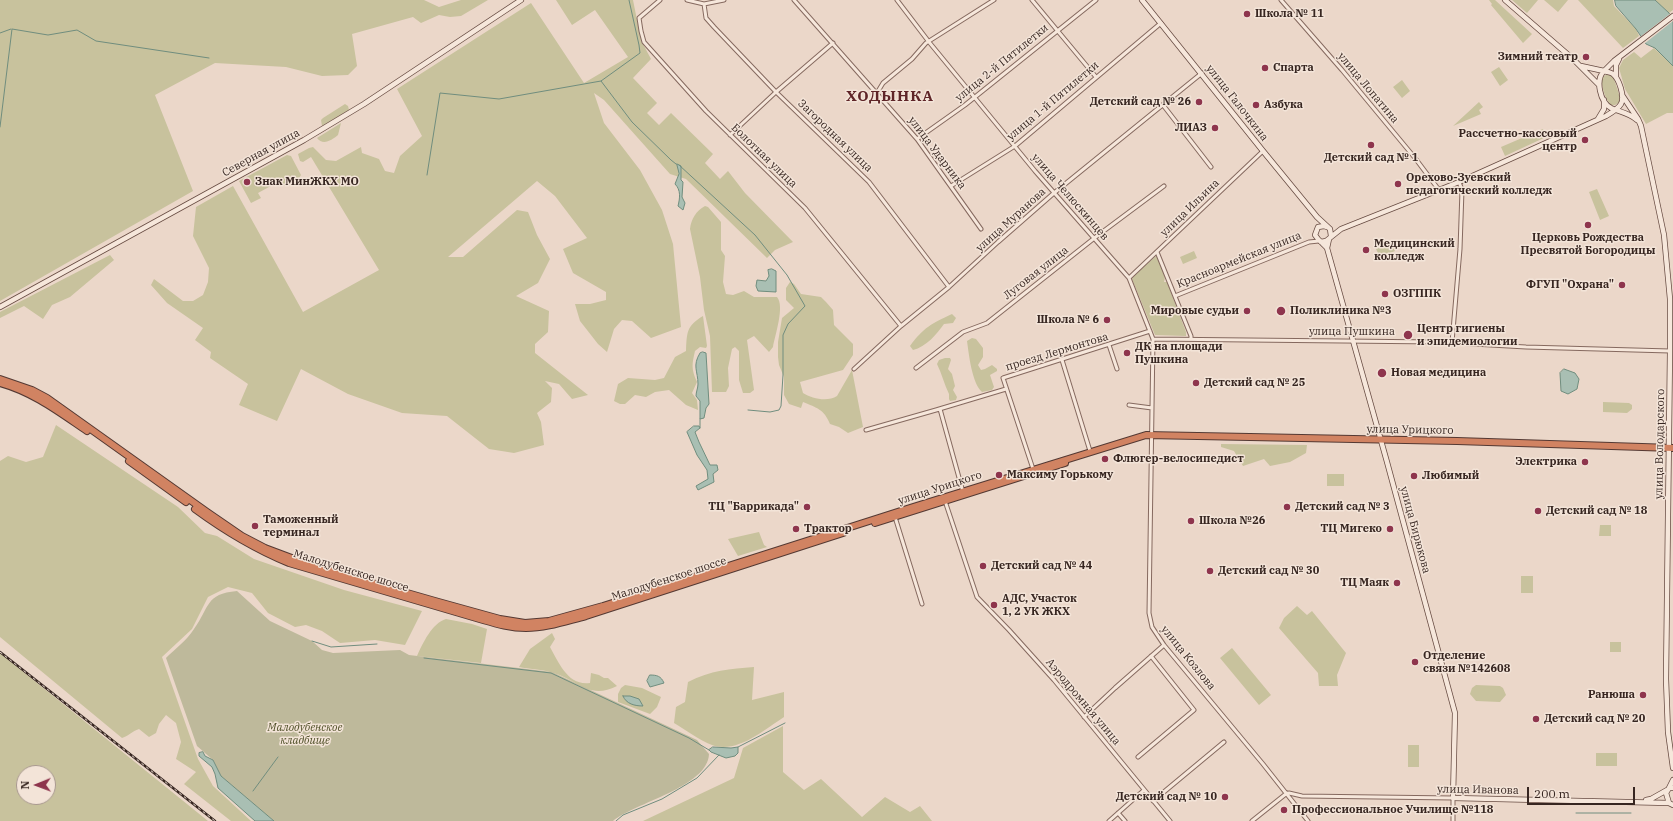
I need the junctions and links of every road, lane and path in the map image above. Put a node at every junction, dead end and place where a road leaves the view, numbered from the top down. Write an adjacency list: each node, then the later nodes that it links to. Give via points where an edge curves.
1 (521, 0): 59 (street, Северная улица, via 364,104 304,140)
2 (660, 0): 35 (street, Болотная улица, via 640,18 644,42)
3 (687, 0): 13 (street)
4 (724, 0): 13 (street)
5 (794, 0): 18 (street, улица Ударника)
6 (897, 0): 17 (street, улица Челюскинцев)
7 (994, 0): 17 (street)
8 (1032, 0): 16 (street)
9 (1096, 0): 16 (street, улица 2-й Пятилетки)
10 (1142, 0): 15 (street, улица Галочкина)
11 (1281, 0): 43 (street, улица Лопатина, via 1342,70)
12 (1505, 0): 20 (street)
13 (704, 4): 26 (street, Загородная улица, via 706,18)
14 (1673, 16): 19 (street)
15 (1161, 22): 22 (street, улица Галочкина); 23 (street, улица 1-й Пятилетки)
16 (1057, 31): 23 (street); 29 (street, улица 2-й Пятилетки)
17 (929, 42): 27 (street, via 883,83); 29 (street, улица Челюскинцев)
18 (833, 44): 26 (street); 27 (street, улица Ударника)
19 (1620, 57): 21 (street); 24 (street, via 1616,65)
20 (1580, 65): 21 (street); 25 (street)
21 (1604, 71): 24 (street); 25 (street, via 1599,79)
22 (1202, 74): 31 (street, улица Муранова); 38 (street, улица Галочкина)
23 (1096, 77): 37 (street, улица 1-й Пятилетки)
24 (1616, 77): 28 (street, улица Володарского)
25 (1599, 86): 30 (street)
26 (776, 92): 35 (street); 57 (street, Загородная улица, via 869,182)
27 (877, 93): 36 (street, улица Ударника)
28 (1622, 95): 32 (street, via 1621,104); 34 (street, улица Володарского)
29 (974, 96): 36 (street, улица 2-й Пятилетки); 37 (street, улица Челюскинцев)
30 (1604, 100): 32 (street); 33 (street, via 1604,109)
31 (1163, 105): 39 (street); 44 (street, улица Муранова)
32 (1616, 108): 33 (street); 34 (street)
33 (1598, 119): 40 (street)
34 (1640, 122): 67 (street, улица Володарского, via 1664,235 1670,299)
35 (730, 135): 60 (street, Болотная улица, via 805,208)
36 (917, 139): 41 (street, улица Ударника)
37 (1015, 146): 41 (street, улица 1-й Пятилетки); 44 (street, улица Челюскинцев)
38 (1263, 151): 45 (street, улица Галочкина); 55 (street, улица Ильина)
39 (1211, 167)
40 (1459, 182): 43 (street); 65 (street, via 1462,190 1460,249)
41 (951, 186): 47 (street, улица Ударника)
42 (1164, 186): 51 (street, Луговая улица)
43 (1439, 190): 48 (street)
44 (1054, 194): 51 (street, улица Челюскинцев); 57 (street, улица Муранова)
45 (1317, 217): 46 (street, улица Галочкина); 49 (street)
46 (1329, 228): 48 (street); 49 (street, via 1321,226); 50 (street)
47 (981, 229)
48 (1341, 229): 50 (street)
49 (1316, 232): 52 (street); 53 (street)
50 (1330, 238): 52 (street); 54 (street)
51 (1094, 239): 56 (street, улица Челюскинцев); 69 (street, Луговая улица, via 987,324 963,332)
52 (1320, 241): 53 (street); 54 (street)
53 (1309, 242): 58 (street, Красноармейская улица)
54 (1327, 248): 64 (street, улица Бирюкова)
55 (1157, 252): 56 (street, улица Ильина); 58 (street)
56 (1129, 278): 61 (street, улица Челюскинцев)
57 (949, 287): 60 (street, улица Муранова)
58 (1175, 296): 63 (street)
59 (0, 307)
60 (901, 326): 70 (street, улица Муранова)
61 (1150, 331): 62 (street, улица Челюскинцев); 66 (street, проезд Лермонтова)
62 (1153, 339): 63 (street, улица Пушкина); 77 (street, улица Челюскинцев)
63 (1191, 339): 64 (street, улица Пушкина)
64 (1353, 340): 65 (street, улица Пушкина); 81 (street, улица Бирюкова)
65 (1452, 342): 67 (street, улица Пушкина)
66 (1109, 345): 68 (street, проезд Лермонтова); 71 (street)
67 (1670, 351): 72 (street, улица Володарского)
68 (1062, 360): 75 (street, проезд Лермонтова, via 1003,378); 83 (street)
69 (916, 368)
70 (854, 369)
71 (1117, 369)
72 (1671, 372): 82 (street, улица Володарского)
73 (0, 379): 88 (highway, Малодубенское шоссе, via 47,398 206,512 265,548 312,566 500,619 525,623 549,621)
74 (0, 383): 88 (highway, Малодубенское шоссе, via 44,402 204,516 263,552 311,570 483,620 524,628 550,626)
75 (1006, 389): 78 (street, проезд Лермонтова); 84 (street)
76 (1129, 405): 77 (street)
77 (1152, 408): 80 (street, улица Челюскинцев)
78 (940, 409): 79 (street, проезд Лермонтова); 85 (street)
79 (866, 430)
80 (1152, 435): 81 (highway, улица Урицкого); 83 (highway, улица Урицкого); 85 (highway, улица Урицкого, via 1146,439); 90 (street, улица Козлова, via 1149,613 1154,633)
81 (1381, 440): 82 (highway, улица Урицкого); 100 (street, улица Бирюкова, via 1455,713)
82 (1671, 448): 95 (street, улица Володарского, via 1666,691)
83 (1090, 451): 84 (highway, улица Урицкого)
84 (1033, 469): 85 (highway, улица Урицкого)
85 (963, 493): 86 (highway, улица Урицкого); 87 (highway, улица Урицкого)
86 (946, 501): 87 (highway, улица Урицкого); 92 (street, Аэродромная улица, via 977,597 1054,680)
87 (894, 515): 88 (highway, улица Урицкого); 89 (street)
88 (736, 566)
89 (922, 604)
90 (1164, 645): 91 (street); 99 (street, улица Козлова)
91 (1151, 656): 92 (street); 94 (street, via 1194,710)
92 (1084, 717): 98 (street, Аэродромная улица)
93 (1224, 742): 101 (street)
94 (1138, 757)
95 (1673, 768)
96 (1673, 780): 97 (street)
97 (1670, 789): 102 (street); 103 (street, via 1667,796)
98 (1144, 790): 101 (street, Аэродромная улица); 104 (street)
99 (1287, 793): 100 (street, улица Иванова, via 1302,796); 108 (street); 109 (street, улица Козлова)
100 (1454, 798): 102 (street, улица Иванова); 110 (street, улица Бирюкова)
101 (1154, 801): 107 (street, Аэродромная улица)
102 (1639, 802): 103 (street, улица Иванова)
103 (1672, 804)
104 (1118, 813): 105 (street); 106 (street)
105 (1109, 821)
106 (1125, 821)
107 (1170, 821)
108 (1252, 821)
109 (1308, 821)
110 (1453, 821)

